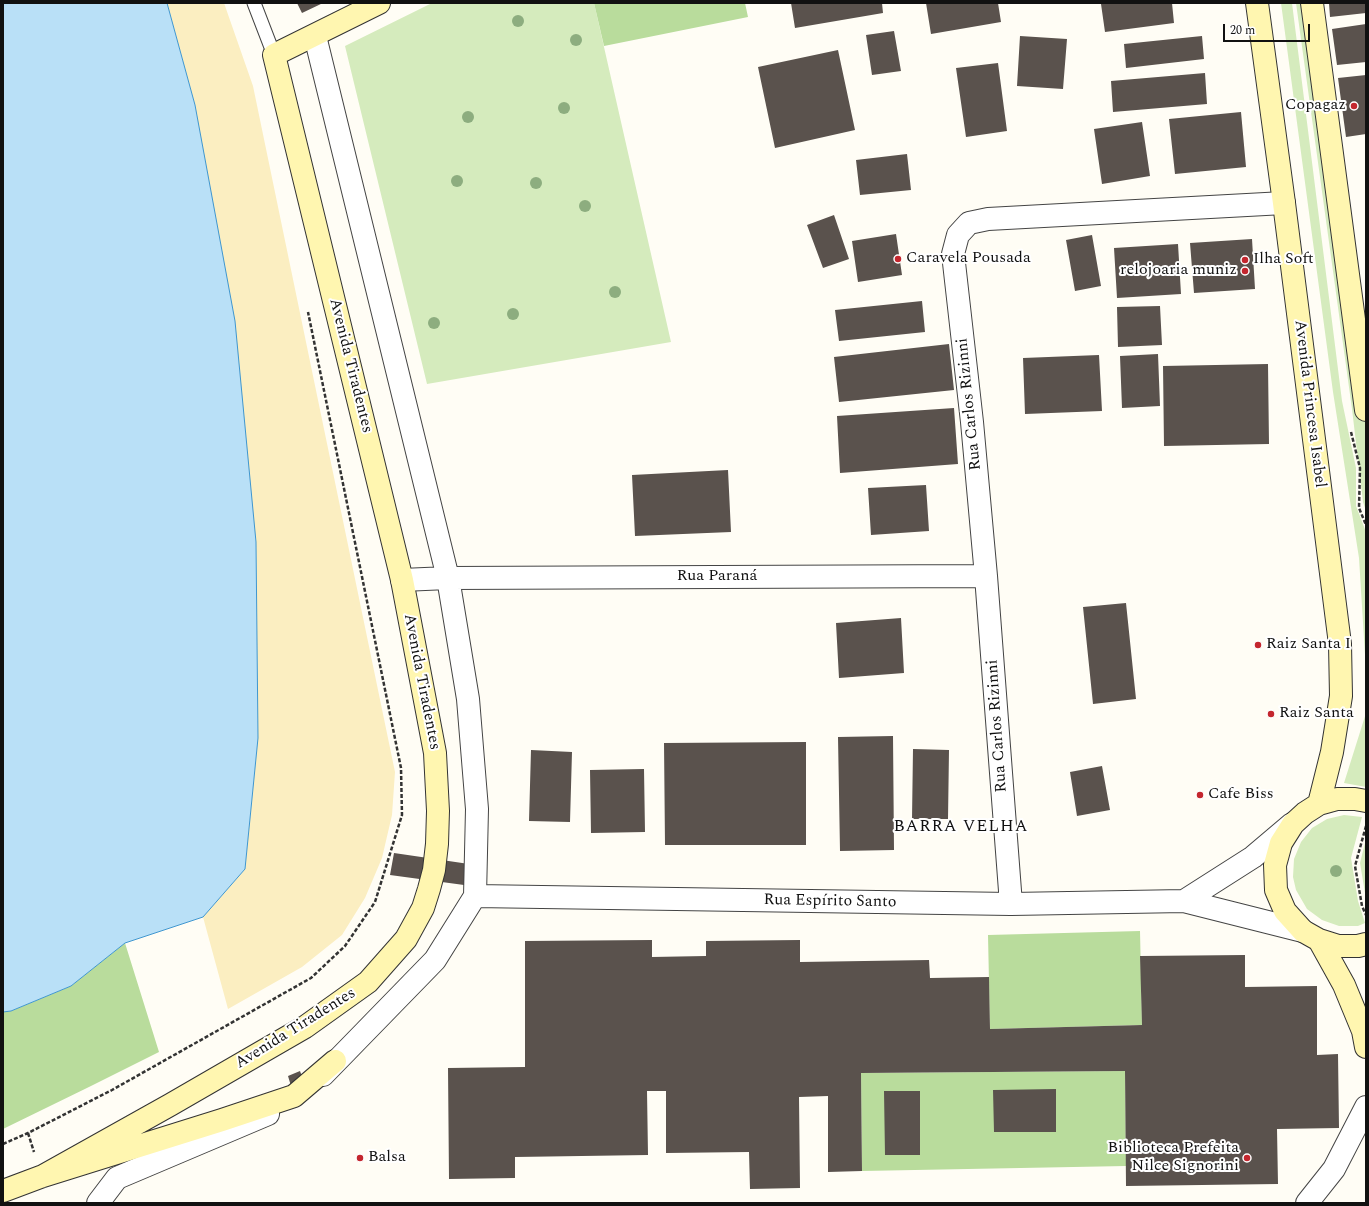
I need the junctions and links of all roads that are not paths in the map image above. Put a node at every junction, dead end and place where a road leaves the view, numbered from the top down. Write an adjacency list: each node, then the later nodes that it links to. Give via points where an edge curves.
1 (254, 3): 6 (lane, Avenida Tiradentes)
2 (379, 3): 5 (main road)
3 (1257, 3): 7 (main road, Avenida Princesa Isabel)
4 (1312, 3): 8 (main road)
5 (315, 36): 6 (main road); 10 (street)
6 (274, 55): 11 (main road, Avenida Tiradentes)
7 (1284, 203): 9 (street, Rua Carlos Rizinni, via 988,219 969,223 958,234 953,254); 13 (main road, Avenida Princesa Isabel, via 1340,644 1341,696 1332,752)
8 (1366, 410)
9 (986, 576): 10 (street, Rua Paraná); 17 (street, Rua Carlos Rizinni)
10 (448, 578): 11 (street, Rua Paraná); 15 (street, via 468,707 477,809)
11 (402, 580): 23 (main road, Avenida Tiradentes, via 435,753 438,811 438,844 434,870 423,908 406,939 368,982 305,1027)
12 (1366, 801): 13 (main road, via 1355,798 1336,799)
13 (1319, 804): 14 (main road)
14 (1293, 824): 16 (street, via 1253,857); 18 (main road, via 1281,843 1275,865 1276,890 1293,922)
15 (475, 896): 17 (street, Rua Espírito Santo); 21 (street, via 435,960)
16 (1184, 901): 17 (street, Rua Espírito Santo); 18 (street, Rua Espírito Santo)
17 (1011, 904)
18 (1311, 936): 19 (main road, via 1338,946); 20 (main road, via 1344,985 1363,1031)
19 (1366, 944)
20 (1366, 1047)
21 (336, 1061): 23 (main road, via 294,1096); 25 (street, via 311,1089 280,1109 117,1178)
22 (1366, 1107): 26 (street, via 1334,1170)
23 (43, 1176): 24 (main road)
24 (3, 1191)
25 (98, 1203)
26 (1307, 1203)

